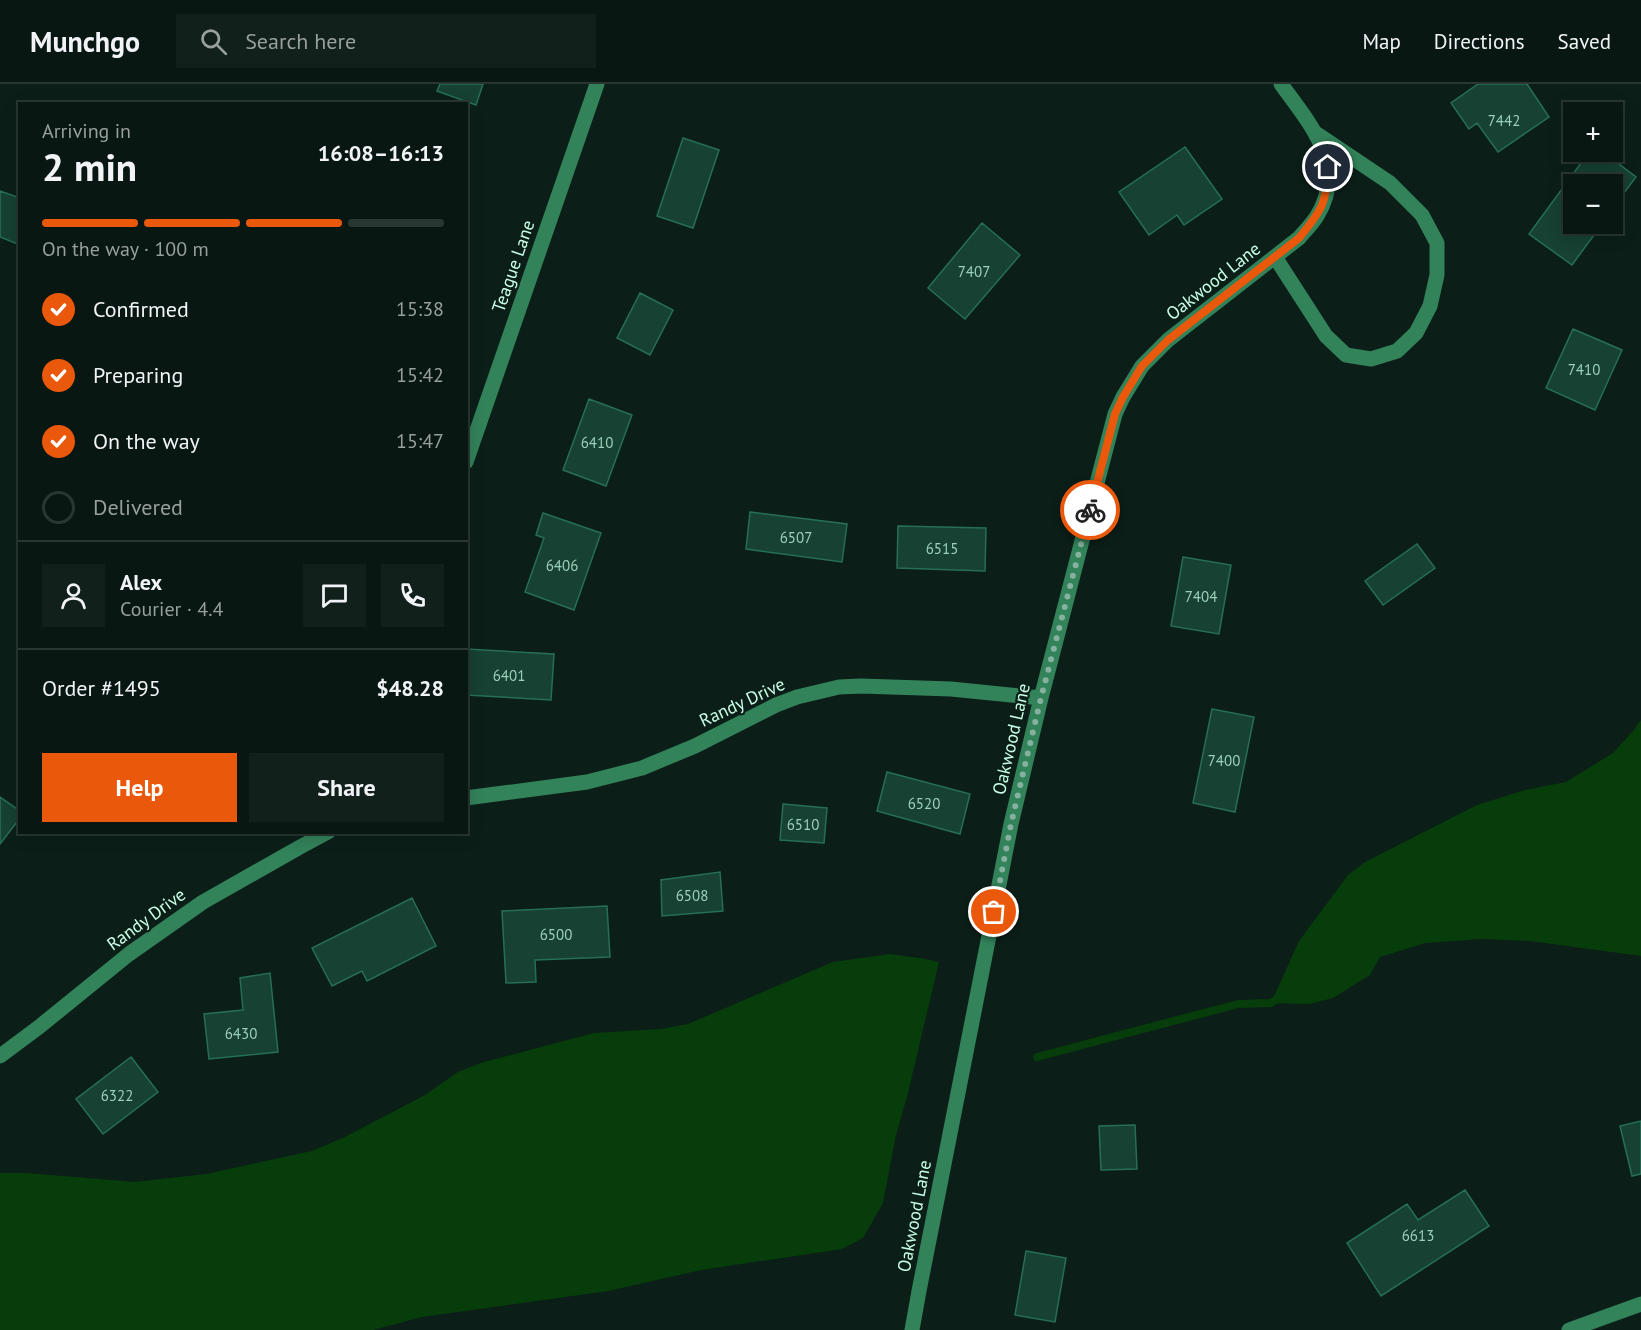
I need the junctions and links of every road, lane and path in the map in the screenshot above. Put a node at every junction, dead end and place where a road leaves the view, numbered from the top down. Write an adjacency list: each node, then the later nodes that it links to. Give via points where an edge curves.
1 (597, 84): 5 (street, Teague Lane)
2 (1281, 84): 3 (street)
3 (1316, 133): 4 (street, Oakwood Lane, via 1326,153 1328,190 1316,218); 4 (street, via 1390,183 1422,215 1437,243 1437,275 1430,306 1416,333 1397,351 1371,359 1346,355 1326,336)
4 (1275, 257): 6 (street, Oakwood Lane, via 1168,340 1142,366 1123,397 1115,414)
5 (468, 456)
6 (1041, 698): 7 (street, Randy Drive, via 951,689 839,687 776,705 642,768 586,782); 11 (street, Oakwood Lane, via 1011,824)
7 (468, 798)
8 (324, 834): 9 (street, Randy Drive, via 203,902 129,954)
9 (0, 1056)
10 (1641, 1304): 12 (street)
11 (912, 1330)
12 (1569, 1330)

